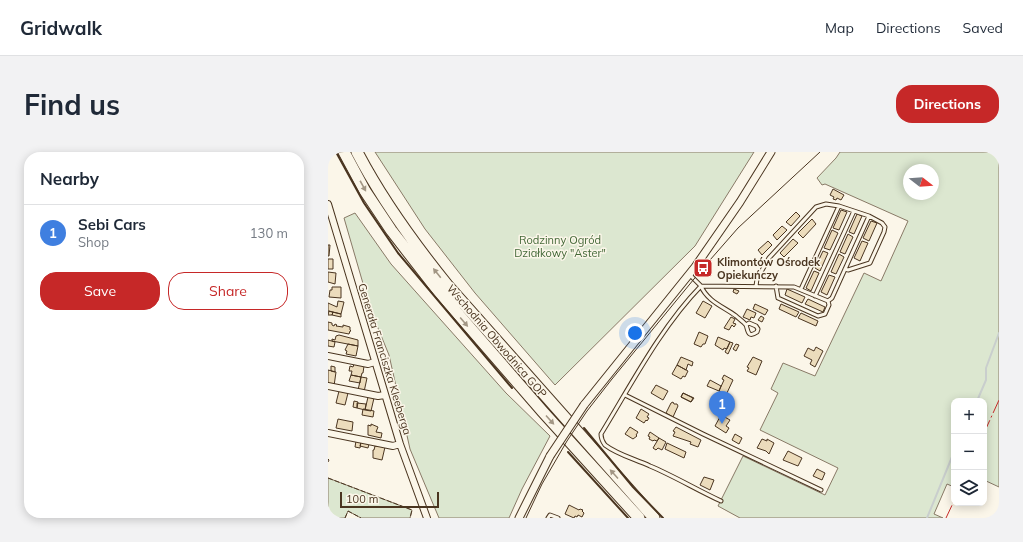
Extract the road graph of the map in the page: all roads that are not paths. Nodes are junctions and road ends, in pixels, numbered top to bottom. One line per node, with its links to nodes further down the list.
1 (344, 152): 30 (highway, Wschodnia Obwodnica GOP, one-way to 30)
2 (357, 152): 31 (highway, Wschodnia Obwodnica GOP, one-way to 2)
3 (771, 152): 9 (street)
4 (328, 204): 18 (street, Generała Franciszka Kleeberga)
5 (839, 206): 6 (lane); 11 (lane); 13 (lane)
6 (854, 211): 7 (lane); 14 (lane)
7 (869, 216): 8 (lane); 8 (lane)
8 (845, 269): 15 (lane)
9 (689, 274): 10 (lane); 27 (street, bridge)
10 (701, 286): 11 (lane); 16 (lane); 20 (lane)
11 (756, 286): 12 (lane)
12 (776, 286): 13 (lane); 15 (lane)
13 (801, 289): 14 (lane)
14 (816, 296): 15 (lane)
15 (828, 301)
16 (746, 325): 16 (lane)
17 (328, 356): 18 (street)
18 (375, 362): 21 (street, Generała Franciszka Kleeberga)
19 (328, 386): 21 (street)
20 (625, 394): 24 (lane); 25 (lane)
21 (385, 395): 23 (street, Generała Franciszka Kleeberga)
22 (328, 433): 23 (street)
23 (400, 444): 26 (street, Generała Franciszka Kleeberga)
24 (821, 490)
25 (722, 501)
26 (427, 518)
27 (519, 518)
28 (548, 518): 29 (lane)
29 (558, 518)
30 (639, 518)
31 (654, 518)

